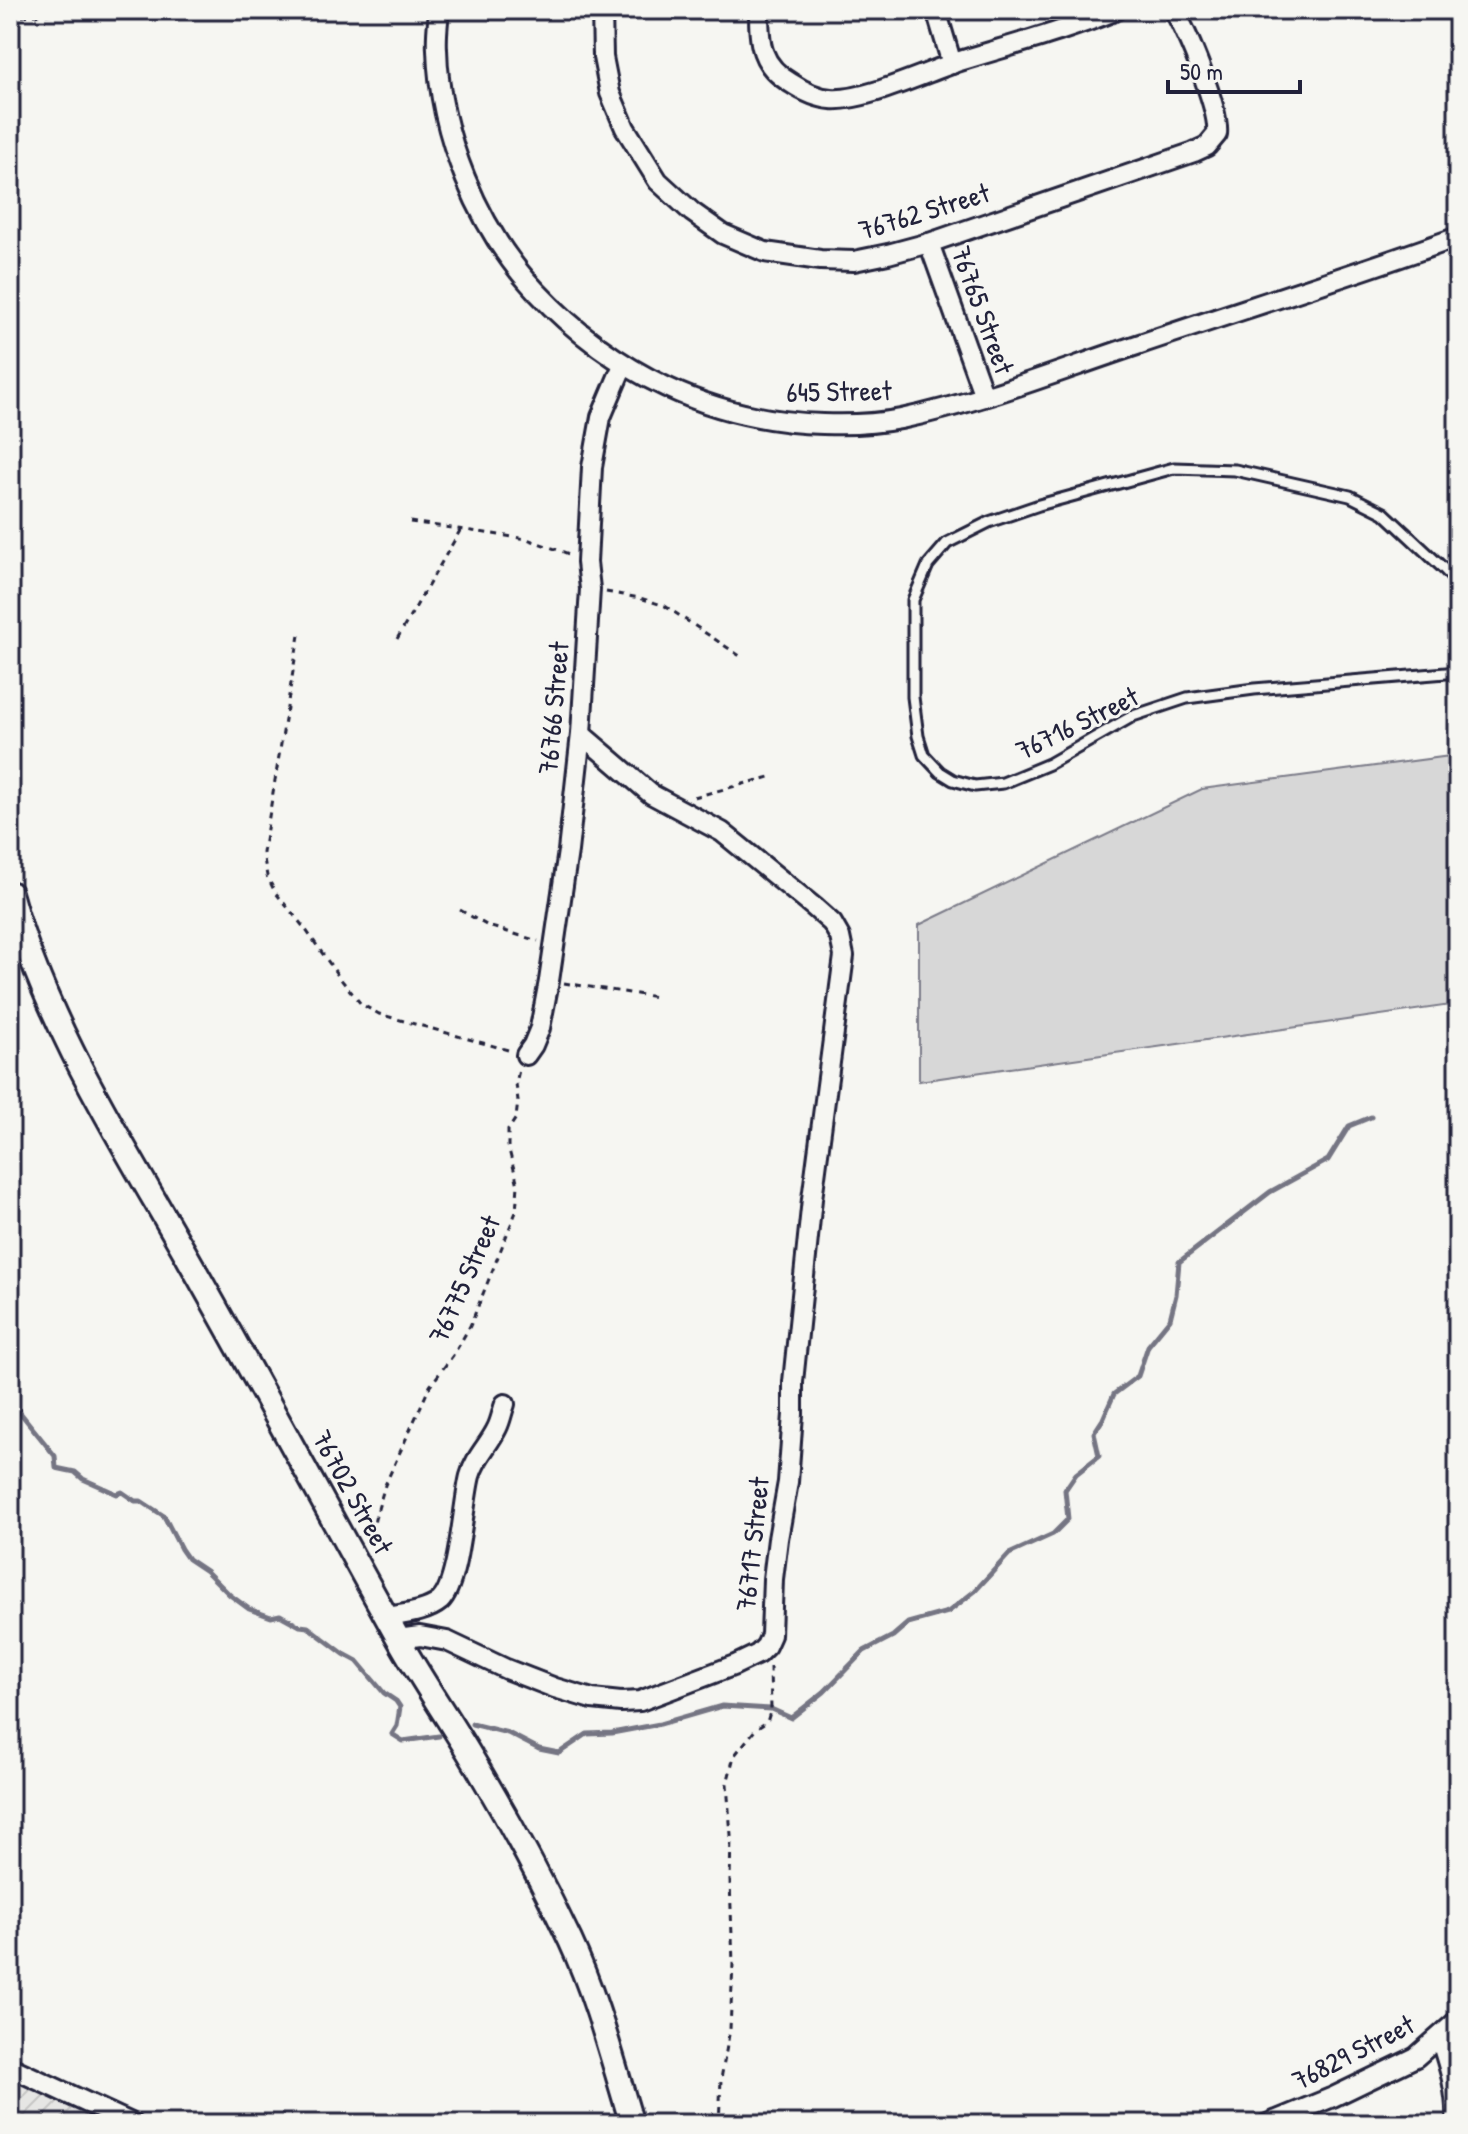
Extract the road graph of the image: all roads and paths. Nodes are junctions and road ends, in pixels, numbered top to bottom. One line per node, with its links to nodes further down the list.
1 (91, 10): 8 (path)
2 (439, 10): 12 (street, 645 Street)
3 (602, 10): 11 (street, 76762 Street)
4 (759, 10): 9 (street)
5 (936, 10): 9 (street)
6 (1117, 10): 9 (street)
7 (1174, 10): 11 (street, 76762 Street)
8 (10, 17)
9 (952, 64)
10 (1458, 237): 13 (street, 645 Street)
11 (929, 243): 13 (street, 76765 Street)
12 (623, 365): 13 (street, 645 Street); 16 (street, 76766 Street)
13 (984, 396)
14 (410, 522): 15 (path)
15 (461, 529): 16 (path); 20 (path)
16 (587, 562): 18 (street, 76766 Street)
17 (1458, 584): 22 (lane, 76716 Street)
18 (590, 589): 21 (path); 23 (street, 76766 Street)
19 (299, 635): 31 (path)
20 (397, 639)
21 (740, 656)
22 (1458, 672)
23 (581, 734): 25 (street); 28 (street, 76766 Street)
24 (770, 777): 25 (path)
25 (667, 804): 35 (street, 76717 Street)
26 (10, 893): 33 (street, 76702 Street)
27 (460, 910): 28 (path)
28 (553, 945): 29 (street, 76766 Street)
29 (549, 981): 30 (path); 31 (street, 76766 Street)
30 (656, 997)
31 (526, 1055): 33 (path, 76775 Street)
32 (505, 1404): 34 (street)
33 (368, 1581): 34 (street, 76702 Street)
34 (387, 1617): 36 (street, 76702 Street)
35 (771, 1635): 36 (street); 42 (path, 76717 Street)
36 (398, 1639): 41 (street, 76702 Street)
37 (1458, 2020): 38 (street, 76829 Street)
38 (1440, 2038): 43 (street, 76829 Street); 44 (street)
39 (11, 2066): 40 (street)
40 (133, 2124)
41 (632, 2124)
42 (719, 2124)
43 (1267, 2124)
44 (1456, 2124)

